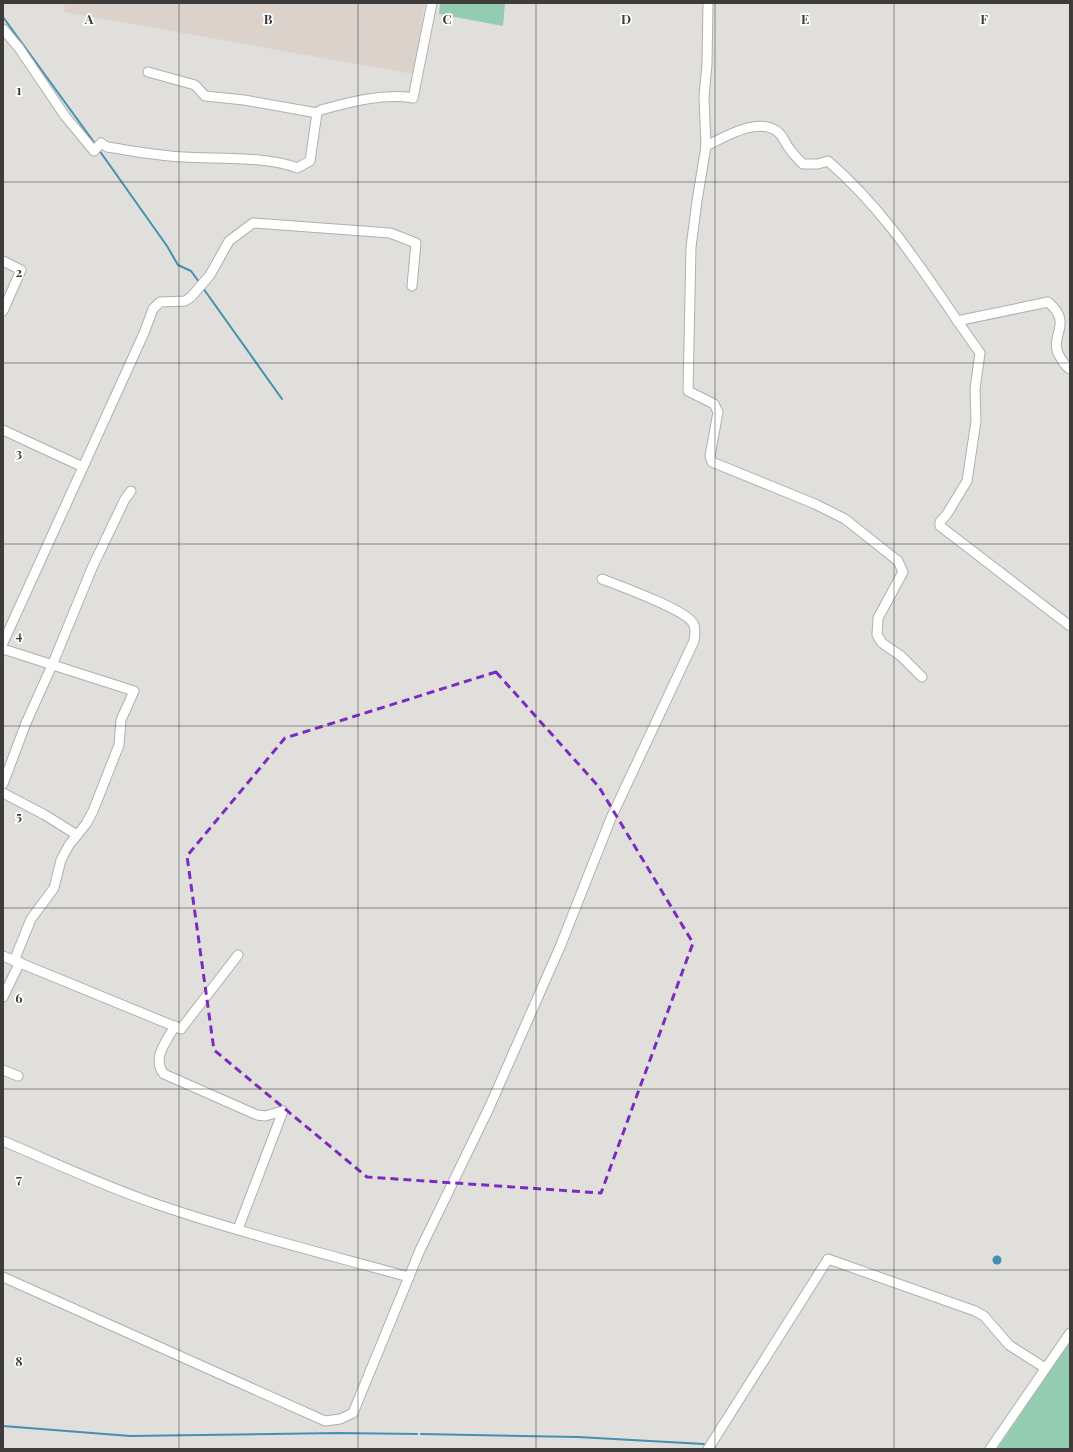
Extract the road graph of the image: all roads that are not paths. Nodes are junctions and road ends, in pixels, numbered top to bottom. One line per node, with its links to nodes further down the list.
1 (432, 3): 5 (street)
2 (708, 3): 6 (street)
3 (3, 29): 5 (street)
4 (148, 72): 5 (street)
5 (317, 113)
6 (706, 146): 10 (street); 20 (street)
7 (3, 261): 9 (street)
8 (412, 286): 13 (street)
9 (3, 311)
10 (957, 321): 11 (street); 16 (street)
11 (1070, 369)
12 (3, 430): 13 (street)
13 (82, 467): 17 (street)
14 (131, 491): 19 (street)
15 (602, 579): 34 (street)
16 (1070, 626)
17 (3, 643)
18 (3, 649): 19 (street)
19 (52, 665): 21 (street); 23 (street)
20 (922, 677)
21 (3, 784)
22 (3, 793): 23 (street)
23 (77, 836): 26 (street)
24 (238, 955): 28 (street)
25 (3, 956): 26 (street)
26 (17, 962): 27 (street); 28 (street)
27 (3, 997)
28 (175, 1026): 32 (street)
29 (3, 1070): 30 (street)
30 (18, 1076)
31 (3, 1140): 32 (street)
32 (238, 1229): 34 (street)
33 (3, 1277): 34 (street)
34 (409, 1277)
35 (1070, 1333): 36 (street)
36 (1045, 1368): 37 (street); 38 (street)
37 (708, 1449)
38 (990, 1449)

